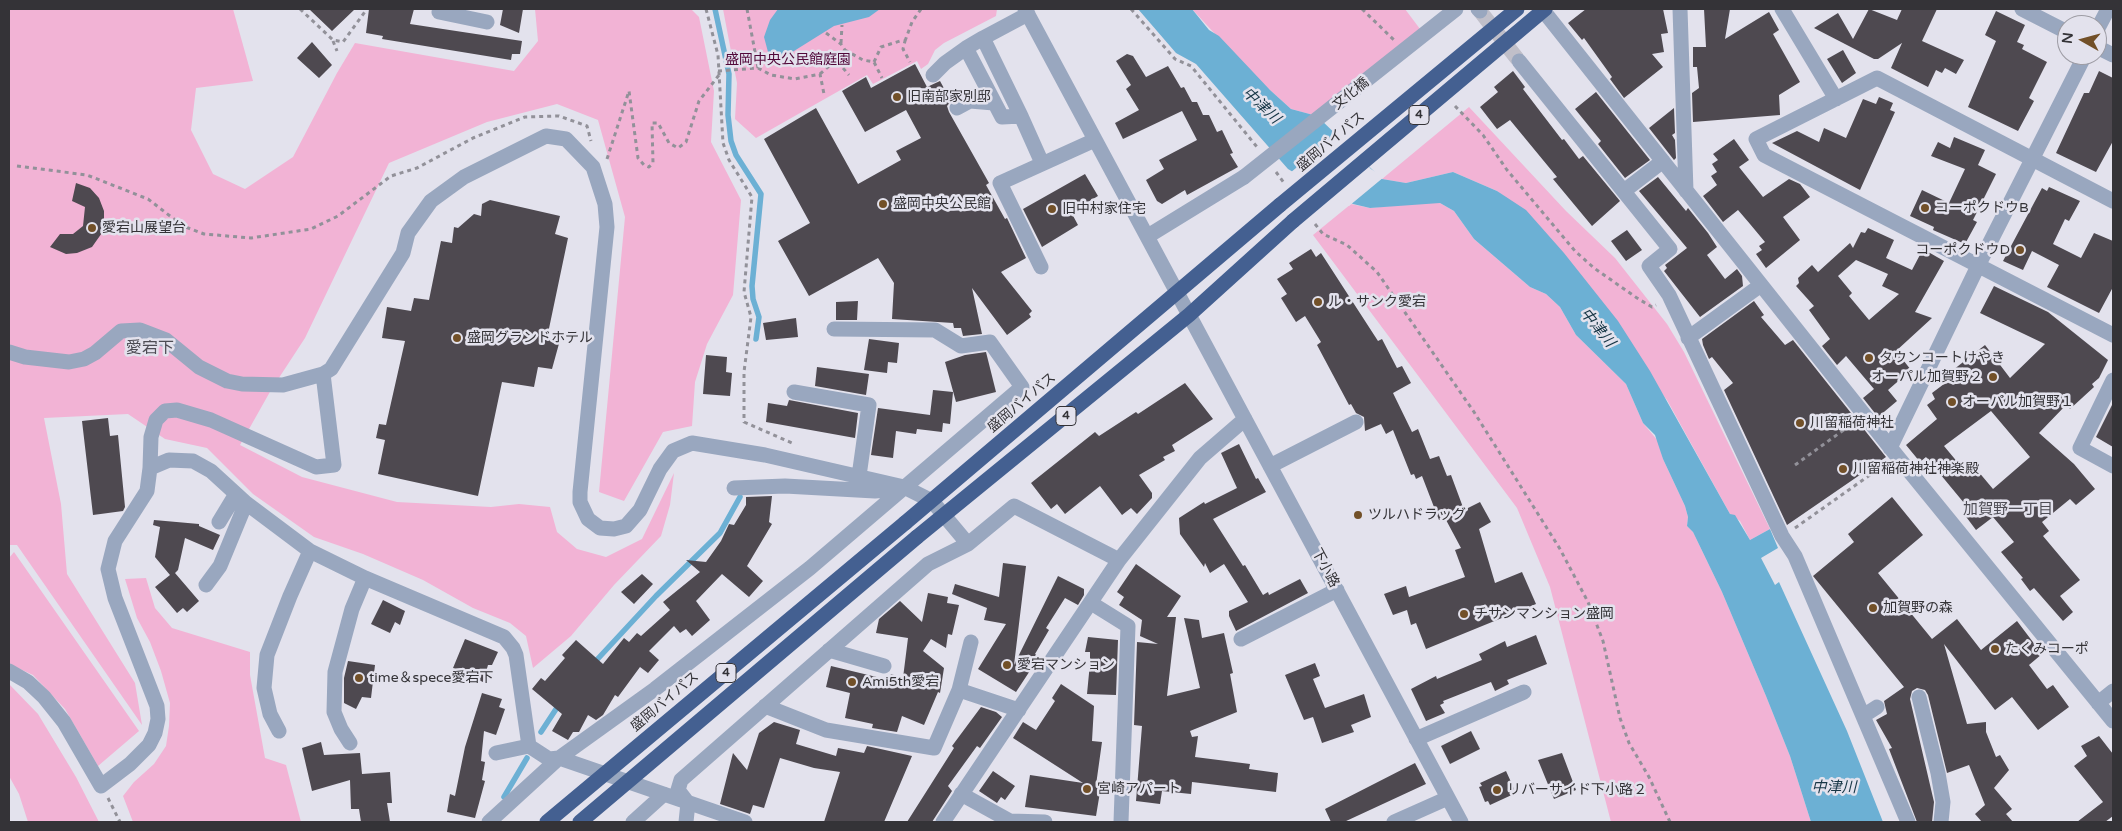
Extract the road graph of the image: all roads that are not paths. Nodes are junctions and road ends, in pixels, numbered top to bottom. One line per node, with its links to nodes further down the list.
1 (440, 9): 9 (street)
2 (1456, 9): 27 (street, 文化橋, bridge)
3 (1517, 9): 31 (highway, 盛岡バイパス / 4, bridge)
4 (1544, 9): 22 (street); 32 (highway, 4, bridge)
5 (1680, 9): 25 (street)
6 (1782, 9): 16 (street)
7 (2022, 9): 10 (street)
8 (1026, 11): 11 (street); 20 (street, 下小路)
9 (487, 22)
10 (2057, 27)
11 (983, 38): 12 (street); 19 (street)
12 (966, 48): 15 (street); 17 (street)
13 (1519, 61): 24 (street)
14 (2080, 65): 21 (street)
15 (933, 75)
16 (1836, 99): 21 (street); 29 (street)
17 (994, 103): 18 (street); 19 (street)
18 (957, 108)
19 (1021, 116): 23 (street)
20 (1095, 140): 23 (street); 27 (street, 下小路)
21 (2033, 159): 26 (street); 29 (street)
22 (1663, 161): 24 (street); 25 (street)
23 (1042, 163): 28 (street)
24 (1624, 191): 35 (street)
25 (1686, 191): 30 (street)
26 (2113, 201)
27 (1148, 236): 31 (street, 下小路)
28 (1041, 266)
29 (1978, 266): 34 (street); 42 (street)
30 (1761, 285): 35 (street); 42 (street)
31 (1177, 294): 32 (street, 下小路); 50 (highway, 盛岡バイパス / 4)
32 (1189, 315): 40 (street, 下小路); 51 (highway, 4)
33 (834, 329): 48 (street)
34 (2113, 335)
35 (1688, 338): 73 (street)
36 (9, 352): 37 (street)
37 (323, 374): 45 (street); 46 (street)
38 (2113, 380): 44 (street)
39 (794, 392): 46 (street)
40 (1245, 419): 43 (street, 下小路); 55 (street)
41 (1356, 422): 43 (street)
42 (1893, 452): 69 (street)
43 (1270, 466): 58 (street, 下小路)
44 (2113, 466)
45 (150, 468): 49 (street); 64 (street)
46 (859, 476): 48 (street)
47 (734, 488): 48 (street)
48 (904, 488): 50 (street); 80 (street)
49 (241, 499): 52 (street); 54 (street); 57 (street)
50 (932, 501): 51 (street); 87 (highway, 盛岡バイパス / 4, bridge)
51 (944, 516): 53 (street); 88 (highway, 4, bridge)
52 (219, 522)
53 (968, 544): 55 (street); 62 (street)
54 (310, 551): 56 (street); 75 (street)
55 (1119, 560): 59 (street)
56 (365, 578): 77 (street); 78 (street)
57 (206, 585)
58 (1337, 590): 60 (street); 76 (street, 下小路)
59 (1092, 603): 72 (street); 94 (street)
60 (1241, 639)
61 (971, 642): 65 (street)
62 (830, 650): 63 (street); 70 (street)
63 (884, 666)
64 (9, 671)
65 (959, 690): 70 (street); 72 (street)
66 (2113, 691): 69 (street)
67 (1524, 692): 76 (street)
68 (1919, 697): 98 (street)
69 (2098, 703): 74 (street)
70 (765, 706): 84 (street)
71 (1877, 707): 73 (street)
72 (1019, 710): 82 (street)
73 (1863, 716): 97 (street)
74 (2113, 721)
75 (279, 731)
76 (1416, 739): 83 (street, 下小路)
77 (350, 742)
78 (529, 746): 79 (street); 80 (street)
79 (496, 752)
80 (559, 758): 81 (street); 86 (street)
81 (664, 794): 84 (street); 89 (street)
82 (961, 794): 85 (street); 92 (street)
83 (1448, 798): 95 (street); 96 (street, 下小路)
84 (688, 802): 90 (street); 91 (street)
85 (1010, 821): 93 (street)
86 (489, 822)
87 (547, 822)
88 (580, 822)
89 (632, 822)
90 (686, 822)
91 (744, 822)
92 (943, 822)
93 (1045, 822)
94 (1120, 822)
95 (1394, 822)
96 (1461, 822)
97 (1908, 822)
98 (1941, 822)

